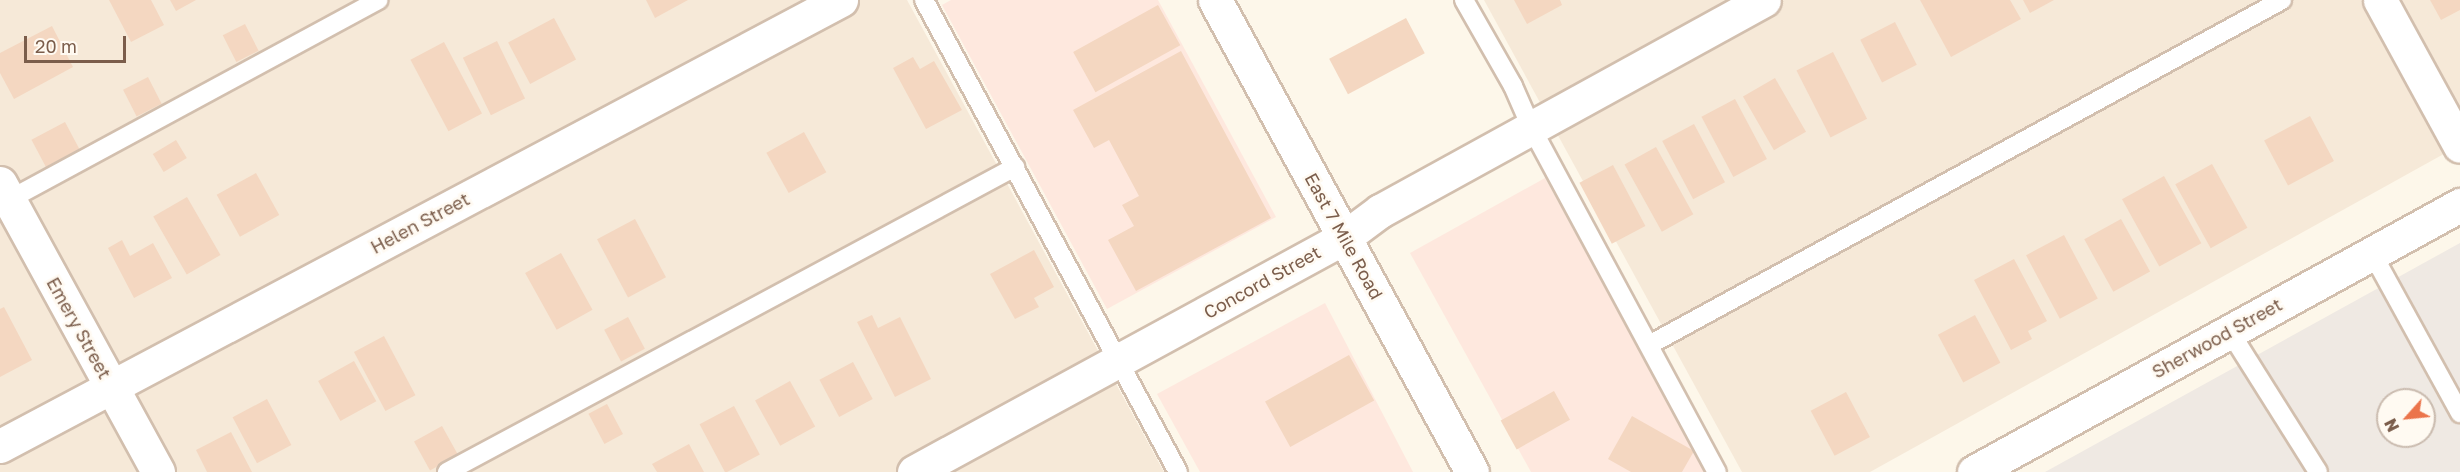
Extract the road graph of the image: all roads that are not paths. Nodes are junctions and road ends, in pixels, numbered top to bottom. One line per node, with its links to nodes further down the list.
1 (379, 0): 12 (lane)
2 (841, 0): 19 (street, Helen Street)
3 (924, 0): 11 (lane)
4 (1215, 0): 14 (street, East 7 Mile Road)
5 (1464, 0): 9 (lane)
6 (1764, 0): 9 (street, Concord Street)
7 (2282, 0): 17 (lane)
8 (2380, 0): 10 (street)
9 (1531, 127): 14 (street, Concord Street); 17 (lane)
10 (2460, 146)
11 (1015, 167): 18 (lane); 23 (lane)
12 (3, 196): 19 (street, Emery Street)
13 (2460, 205): 15 (street, Sherwood Street)
14 (1345, 237): 18 (street, Concord Street); 26 (street, East 7 Mile Road)
15 (2372, 253): 16 (street, Sherwood Street); 20 (lane)
16 (2230, 332): 28 (street, Sherwood Street); 29 (lane)
17 (1649, 345): 27 (lane)
18 (1120, 360): 24 (street, Concord Street); 25 (lane)
19 (111, 387): 21 (street, Helen Street); 22 (street, Emery Street)
20 (2460, 413)
21 (0, 446)
22 (158, 472)
23 (447, 472)
24 (914, 472)
25 (1178, 472)
26 (1472, 472)
27 (1717, 472)
28 (1974, 472)
29 (2318, 472)

